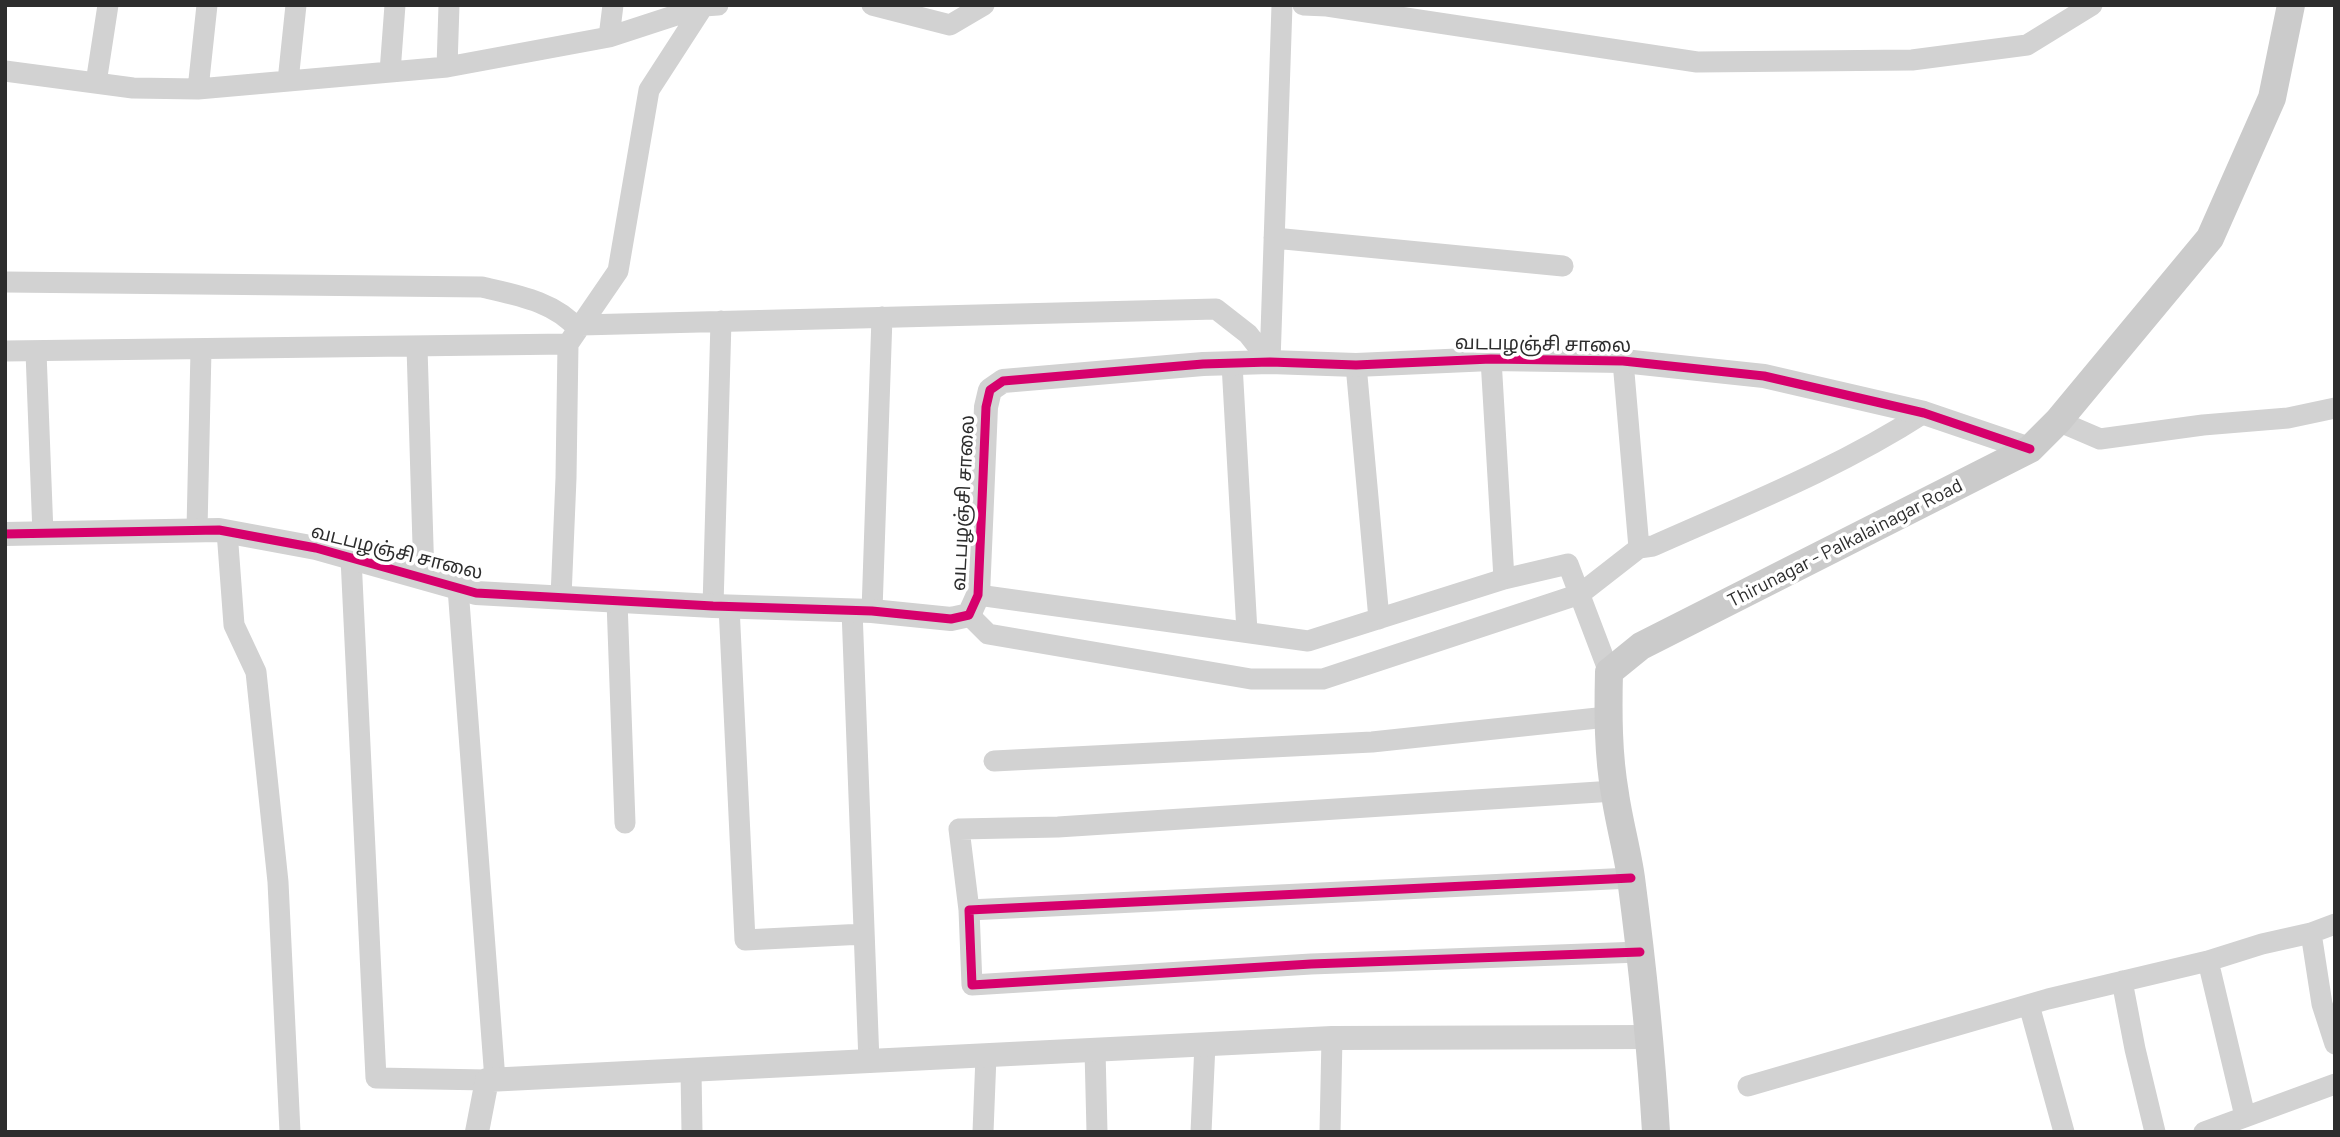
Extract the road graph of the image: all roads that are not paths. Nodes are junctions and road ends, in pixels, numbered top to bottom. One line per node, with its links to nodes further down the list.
1 (108, 5): 20 (street)
2 (207, 5): 21 (street)
3 (296, 5): 19 (street)
4 (395, 5): 18 (street)
5 (449, 5): 16 (street)
6 (613, 5): 15 (street)
7 (718, 5): 14 (street)
8 (872, 5): 9 (street)
9 (984, 5)
10 (1282, 5): 22 (street)
11 (1303, 5): 12 (street)
12 (2091, 5)
13 (2291, 5): 39 (main road, Thirunagar - Palkalainagar Road)
14 (704, 6): 15 (street); 27 (street)
15 (609, 37): 16 (street)
16 (447, 67): 18 (street)
17 (5, 71): 20 (street)
18 (390, 72): 19 (street)
19 (288, 81): 21 (street)
20 (96, 83): 21 (street)
21 (198, 89)
22 (1274, 237): 23 (street); 34 (street)
23 (1563, 266)
24 (5, 282): 27 (street)
25 (882, 317): 26 (street); 34 (street); 55 (street)
26 (721, 321): 27 (street); 54 (street)
27 (576, 333): 28 (street); 51 (street)
28 (417, 347): 29 (street); 47 (street)
29 (201, 350): 31 (street); 41 (street)
30 (5, 351): 31 (street)
31 (36, 352): 44 (street)
32 (1491, 359): 33 (street, வடபழஞ்சி சாலை); 36 (street, வடபழஞ்சி சாலை); 48 (street)
33 (1623, 361): 38 (street, வடபழஞ்சி சாலை); 45 (street)
34 (1270, 362): 35 (street, வடபழஞ்சி சாலை); 36 (street, வடபழஞ்சி சாலை)
35 (1232, 364): 53 (street, வடபழஞ்சி சாலை); 57 (street)
36 (1356, 365): 56 (street)
37 (2335, 408): 39 (street)
38 (1924, 413): 40 (street, வடபழஞ்சி சாலை); 45 (street)
39 (2058, 421): 40 (main road, Thirunagar - Palkalainagar Road)
40 (2030, 449): 58 (main road, Thirunagar - Palkalainagar Road)
41 (197, 529): 42 (street, வடபழஞ்சி சாலை); 44 (street, வடபழஞ்சி சாலை)
42 (227, 531): 46 (street, வடபழஞ்சி சாலை); 84 (street)
43 (5, 534): 44 (street, வடபழஞ்சி சாலை)
44 (43, 534)
45 (1639, 548): 50 (street)
46 (351, 558): 47 (street, வடபழஞ்சி சாலை); 80 (street)
47 (424, 578): 49 (street, வடபழஞ்சி சாலை)
48 (1504, 579): 50 (street); 56 (street)
49 (458, 588): 51 (street, வடபழஞ்சி சாலை); 80 (street)
50 (1580, 594): 53 (street); 58 (street)
51 (561, 597): 52 (street, வடபழஞ்சி சாலை)
52 (617, 601): 54 (street, வடபழஞ்சி சாலை); 62 (street)
53 (973, 605): 55 (street, வடபழஞ்சி சாலை); 57 (street)
54 (721, 606): 55 (street, வடபழஞ்சி சாலை); 67 (street)
55 (862, 611): 67 (street)
56 (1380, 619): 57 (street)
57 (1247, 632)
58 (1609, 672): 59 (main road)
59 (1607, 717): 60 (street); 61 (main road)
60 (994, 761)
61 (1614, 791): 63 (main road); 64 (street)
62 (625, 823)
63 (1631, 878): 64 (street); 68 (main road)
64 (969, 910): 68 (street)
65 (2335, 924): 66 (street)
66 (2311, 933): 69 (street); 75 (street)
67 (864, 934): 78 (street)
68 (1640, 952): 72 (main road)
69 (2208, 961): 70 (street); 83 (street)
70 (2122, 981): 71 (street); 93 (street)
71 (2029, 1005): 82 (street); 92 (street)
72 (1650, 1037): 73 (street); 91 (main road)
73 (1332, 1038): 74 (street); 90 (street)
74 (1205, 1044): 76 (street); 89 (street)
75 (2335, 1044)
76 (1095, 1050): 77 (street); 88 (street)
77 (986, 1056): 78 (street); 87 (street)
78 (869, 1062): 79 (street)
79 (691, 1071): 80 (street); 86 (street)
80 (491, 1080): 85 (street)
81 (2335, 1084): 83 (street)
82 (1748, 1086)
83 (2245, 1116): 94 (street)
84 (290, 1132)
85 (477, 1132)
86 (692, 1132)
87 (983, 1132)
88 (1097, 1132)
89 (1201, 1132)
90 (1330, 1132)
91 (1656, 1132)
92 (2064, 1132)
93 (2155, 1132)
94 (2204, 1132)

